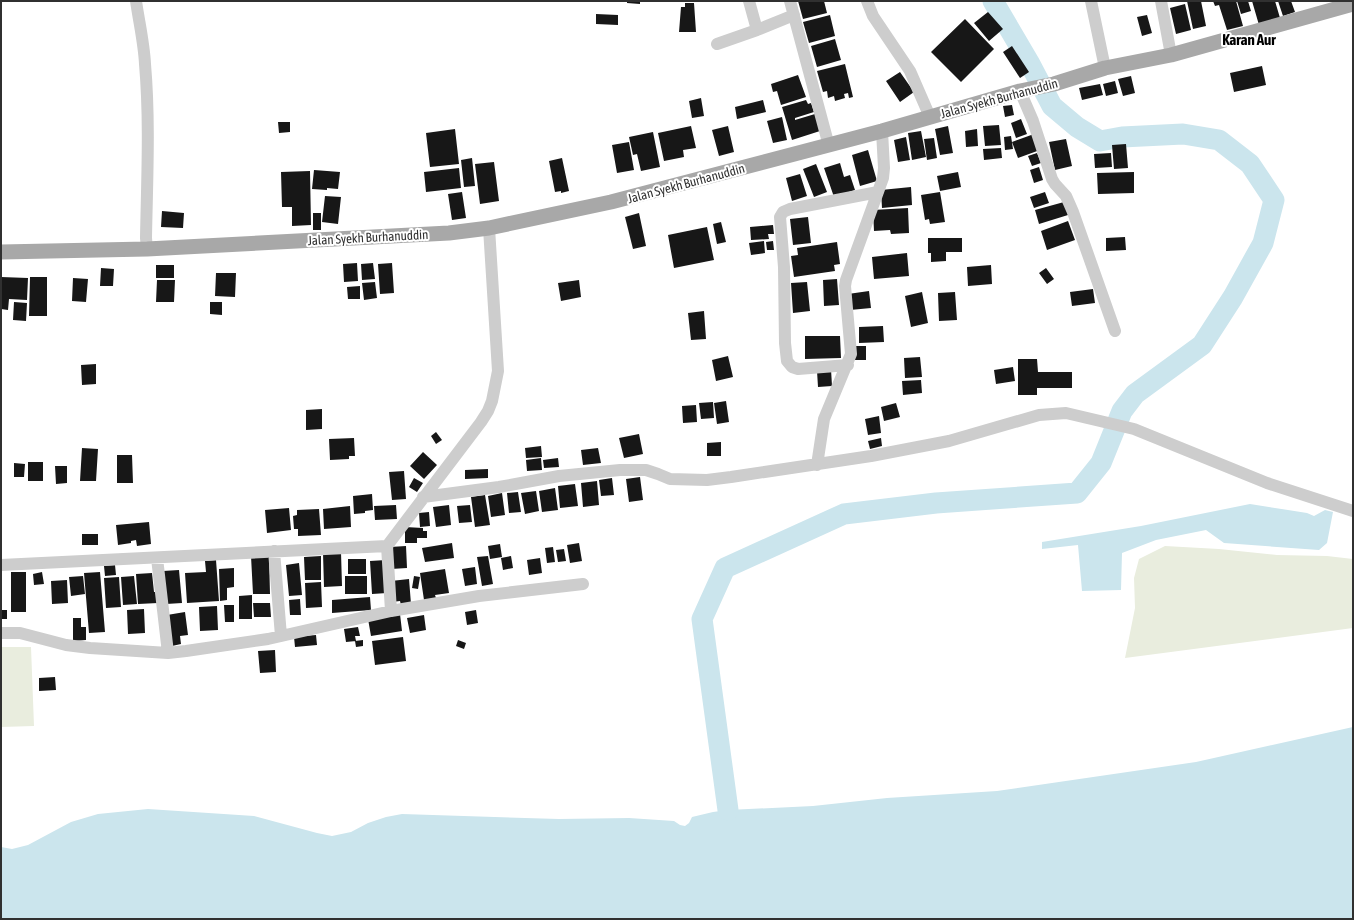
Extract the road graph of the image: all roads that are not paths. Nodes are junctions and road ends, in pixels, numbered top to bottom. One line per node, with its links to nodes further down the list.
1 (136, 1): 19 (street)
2 (749, 1): 9 (street)
3 (790, 1): 8 (street)
4 (867, 1): 14 (street)
5 (1091, 1): 12 (street)
6 (1161, 1): 11 (street)
7 (1353, 4): 11 (main road, Jalan Syekh Burhanuddin)
8 (794, 15): 9 (street); 16 (street)
9 (757, 30): 10 (street)
10 (717, 44)
11 (1171, 55): 12 (main road, Jalan Syekh Burhanuddin)
12 (1105, 68): 13 (main road, Jalan Syekh Burhanuddin)
13 (1027, 90): 14 (main road, Jalan Syekh Burhanuddin); 21 (street)
14 (930, 117): 15 (main road, Jalan Syekh Burhanuddin)
15 (882, 131): 16 (main road, Jalan Syekh Burhanuddin); 17 (street)
16 (829, 146): 18 (main road, Jalan Syekh Burhanuddin)
17 (878, 192): 22 (street); 22 (street)
18 (489, 228): 19 (main road, Jalan Syekh Burhanuddin); 24 (street)
19 (148, 249): 20 (main road, Jalan Syekh Burhanuddin)
20 (1, 252)
21 (1115, 331)
22 (848, 364): 23 (street)
23 (817, 465): 24 (street); 25 (street)
24 (423, 497): 26 (street)
25 (1353, 511)
26 (387, 546): 27 (street); 31 (street)
27 (274, 551): 28 (street); 33 (street)
28 (157, 558): 29 (street); 34 (street)
29 (1, 565)
30 (583, 584): 31 (street)
31 (391, 611): 33 (street)
32 (1, 633): 34 (street)
33 (281, 636): 34 (street)
34 (168, 653)

